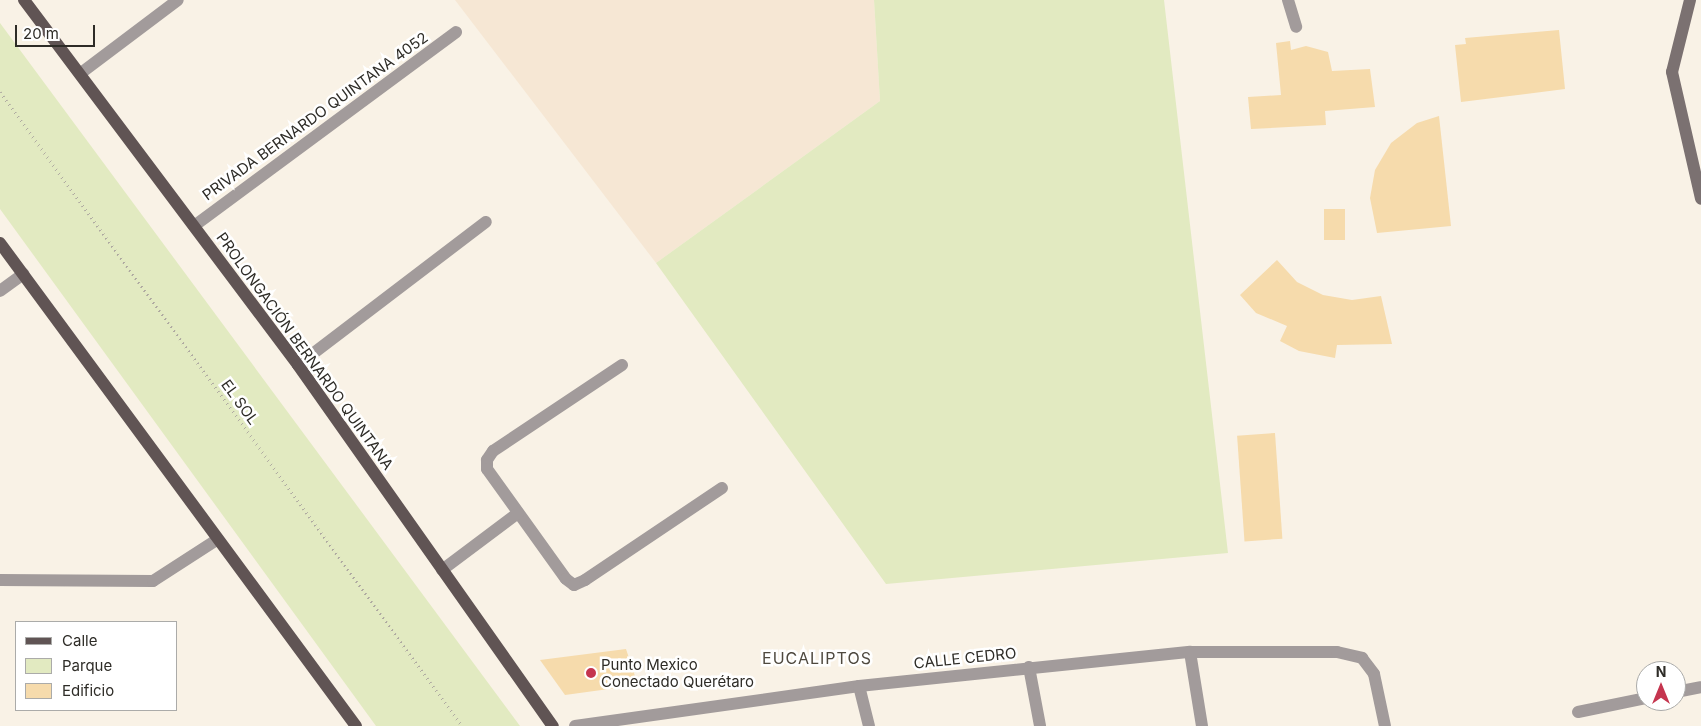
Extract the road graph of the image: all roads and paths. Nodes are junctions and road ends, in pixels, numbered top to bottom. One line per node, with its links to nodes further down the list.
1 (24, 0): 7 (main road, PROLONGACIÓN BERNARDO QUINTANA)
2 (178, 0): 7 (street)
3 (1288, 0): 5 (street)
4 (1690, 0): 9 (street)
5 (1296, 27)
6 (456, 32): 11 (street, PRIVADA BERNARDO QUINTANA 4052)
7 (81, 73): 11 (main road, PROLONGACIÓN BERNARDO QUINTANA)
8 (0, 92): 30 (path, EL SOL)
9 (1701, 199)
10 (486, 222): 16 (street)
11 (194, 226): 16 (main road, PROLONGACIÓN BERNARDO QUINTANA)
12 (0, 243): 13 (main road)
13 (23, 274): 14 (street); 19 (main road)
14 (0, 291)
15 (622, 364): 18 (street)
16 (298, 365): 20 (main road, PROLONGACIÓN BERNARDO QUINTANA)
17 (722, 488): 18 (street)
18 (518, 513): 20 (street)
19 (218, 538): 21 (street); 29 (main road)
20 (442, 570): 31 (main road, PROLONGACIÓN BERNARDO QUINTANA)
21 (0, 580)
22 (1190, 652): 23 (street, CALLE CEDRO); 35 (street); 36 (street, CALLE CEDRO)
23 (1029, 668): 24 (street, CALLE CEDRO); 34 (street)
24 (859, 686): 32 (street, CALLE CEDRO); 33 (street)
25 (1701, 687): 26 (street)
26 (1686, 690)
27 (1636, 700): 28 (street)
28 (1578, 712)
29 (356, 726)
30 (462, 726)
31 (552, 726)
32 (575, 726)
33 (869, 726)
34 (1040, 726)
35 (1202, 726)
36 (1385, 726)

